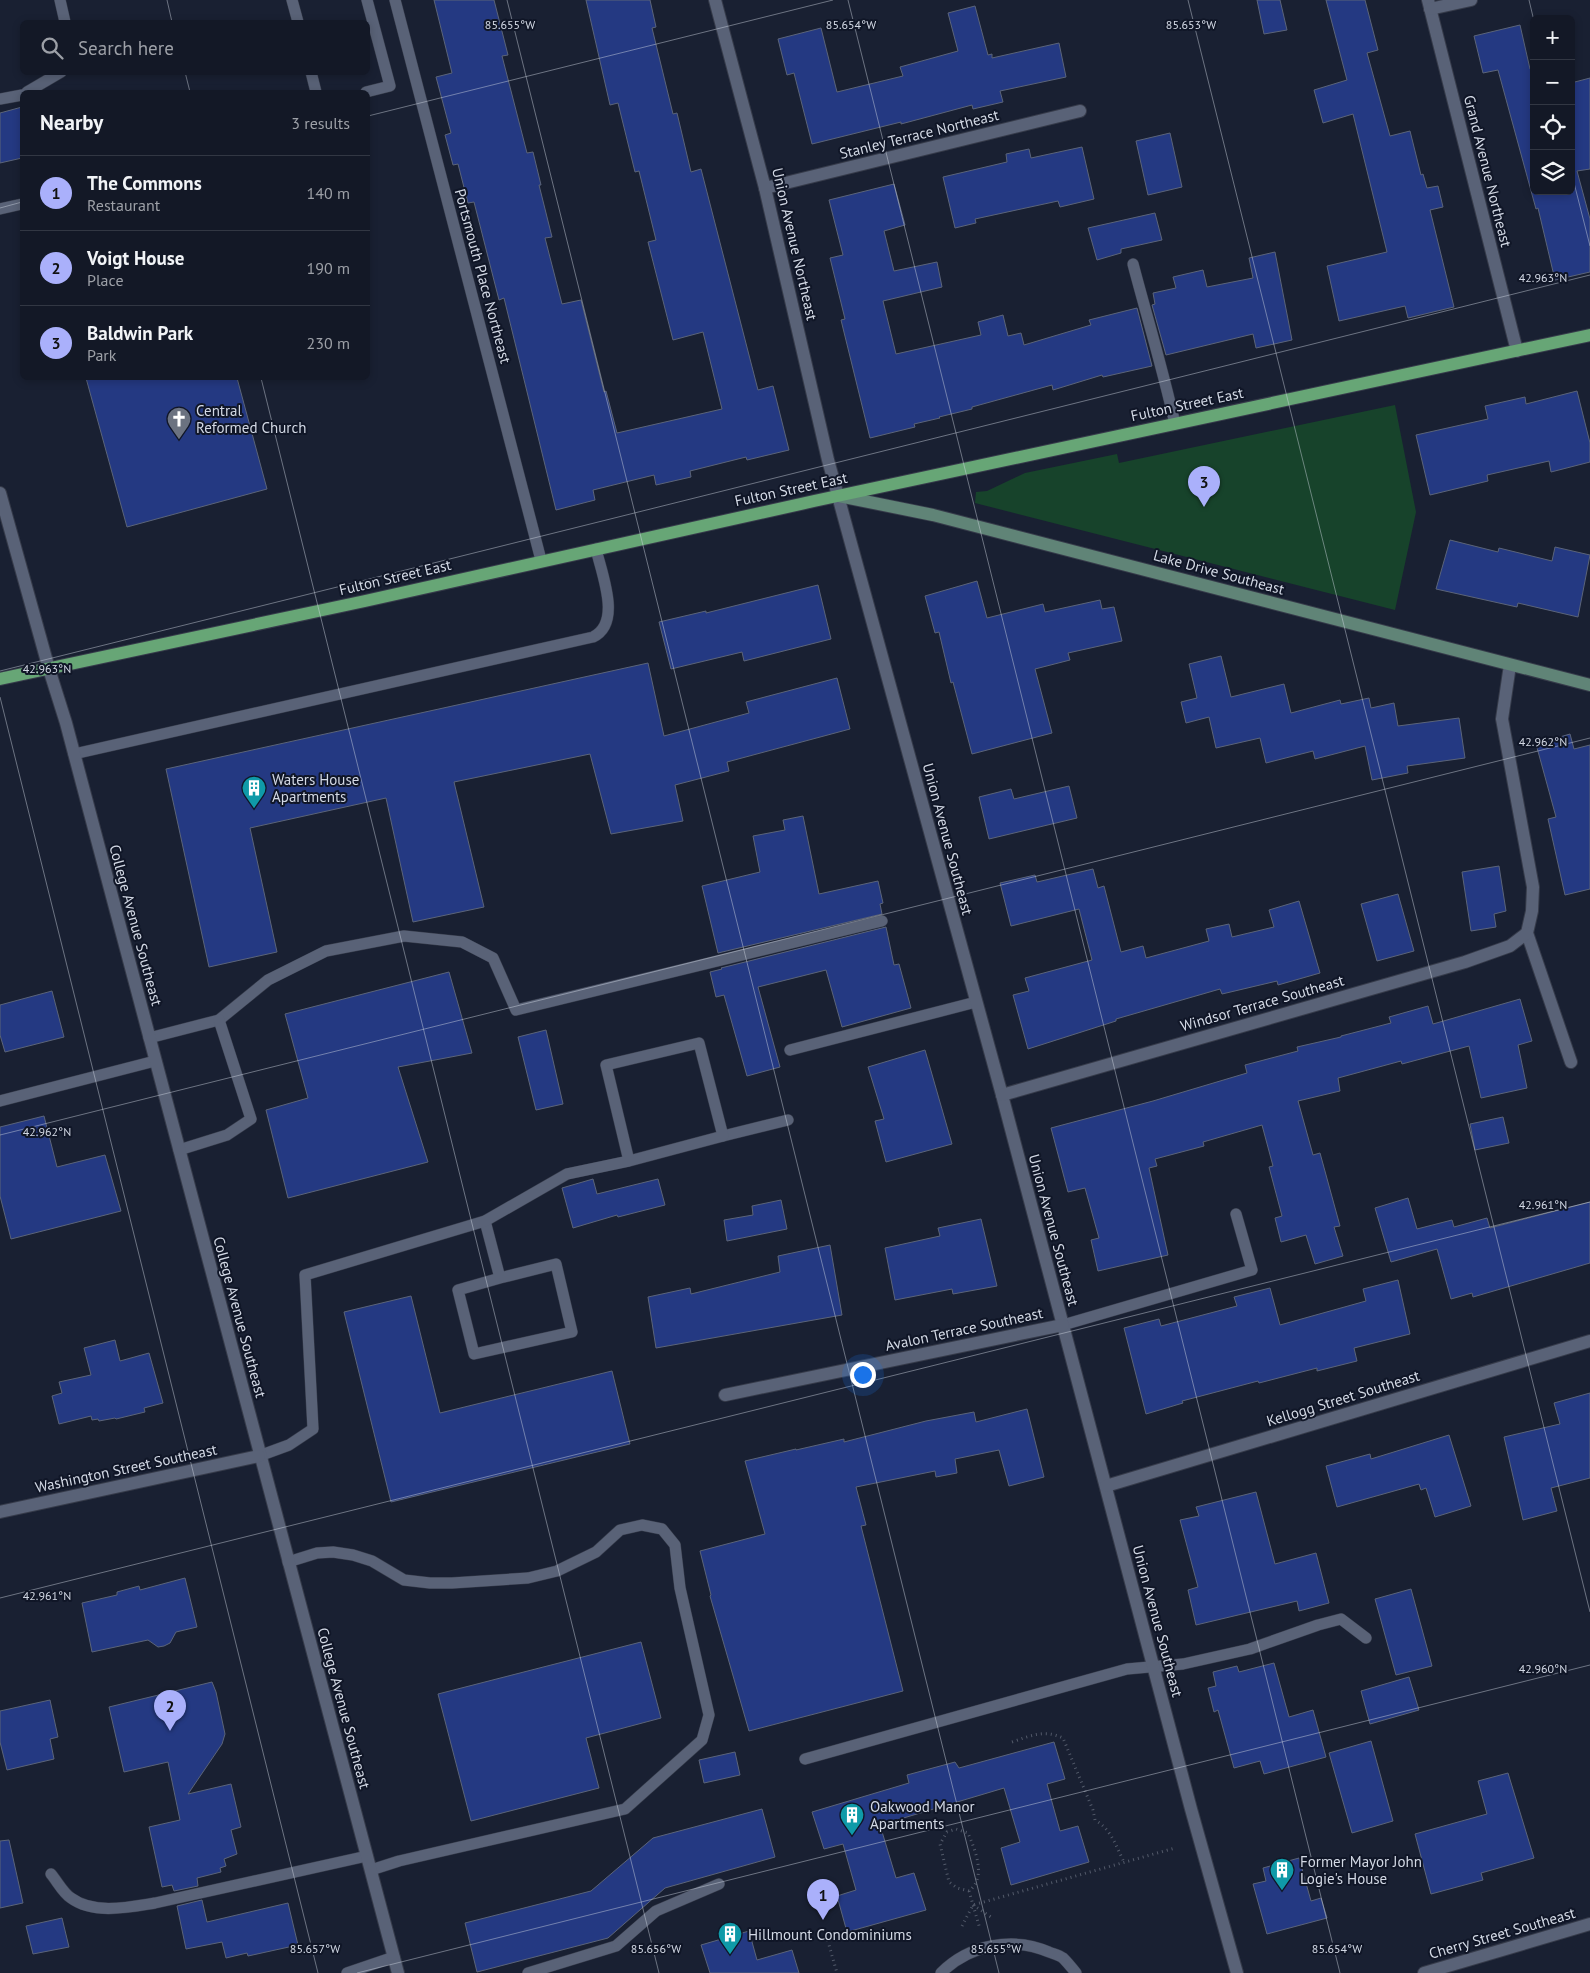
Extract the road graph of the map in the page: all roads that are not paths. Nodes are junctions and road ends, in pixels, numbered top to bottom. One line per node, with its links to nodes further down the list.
1 (60, 0): 8 (lane)
2 (292, 0): 9 (lane)
3 (367, 0): 14 (lane)
4 (395, 0): 28 (lane, Portsmouth Place Northeast)
5 (715, 0): 18 (street, Union Avenue Northeast)
6 (1471, 0): 7 (street)
7 (1429, 4): 23 (street, Grand Avenue Northeast)
8 (65, 20)
9 (297, 20)
10 (55, 75): 12 (lane)
11 (312, 75): 13 (lane)
12 (30, 90)
13 (316, 90)
14 (370, 91)
15 (20, 95): 16 (lane)
16 (0, 99)
17 (1080, 111): 18 (street, Stanley Terrace Northeast)
18 (766, 188): 26 (street, Union Avenue Northeast)
19 (20, 204): 20 (lane)
20 (0, 209)
21 (1133, 264): 24 (lane)
22 (1590, 335): 23 (main road, Fulton Street East)
23 (1517, 351): 24 (main road, Fulton Street East)
24 (1175, 424): 26 (main road, Fulton Street East)
25 (0, 493): 30 (street, College Avenue Southeast)
26 (838, 496): 27 (main road, Fulton Street East); 29 (main road, Lake Drive Southeast); 36 (street, Union Avenue Southeast)
27 (596, 549): 28 (main road, Fulton Street East); 33 (lane)
28 (541, 560): 30 (main road, Fulton Street East)
29 (1510, 665): 32 (main road, Lake Drive Southeast); 35 (street)
30 (49, 669): 31 (main road, Fulton Street East); 33 (street, College Avenue Southeast)
31 (0, 679)
32 (1590, 685)
33 (74, 754): 38 (street, College Avenue Southeast)
34 (882, 921): 37 (lane)
35 (1527, 933): 41 (street); 42 (street, Windsor Terrace Southeast)
36 (976, 1002): 39 (lane); 42 (street, Union Avenue Southeast)
37 (219, 1020): 38 (lane); 46 (lane)
38 (149, 1038): 40 (street, College Avenue Southeast)
39 (790, 1050)
40 (155, 1061): 43 (lane); 46 (street, College Avenue Southeast)
41 (1571, 1062)
42 (1002, 1096): 51 (street, Union Avenue Southeast)
43 (0, 1101)
44 (788, 1120): 45 (lane)
45 (723, 1136): 47 (lane); 47 (lane)
46 (179, 1150): 54 (street, College Avenue Southeast)
47 (629, 1161): 49 (lane)
48 (1236, 1214): 51 (lane)
49 (485, 1221): 50 (lane); 54 (lane)
50 (500, 1278): 50 (lane)
51 (1063, 1325): 53 (street, Avalon Terrace Southeast); 55 (street, Union Avenue Southeast)
52 (1590, 1341): 55 (street, Kellogg Street Southeast)
53 (725, 1395)
54 (259, 1456): 56 (street, Washington Street Southeast); 57 (street, College Avenue Southeast)
55 (1106, 1486): 59 (street, Union Avenue Southeast)
56 (0, 1512)
57 (288, 1562): 61 (street, College Avenue Southeast); 62 (lane)
58 (1366, 1638): 59 (lane)
59 (1153, 1666): 60 (lane); 72 (street, Union Avenue Southeast)
60 (805, 1759)
61 (367, 1856): 62 (street, College Avenue Southeast); 63 (lane)
62 (371, 1870): 66 (street, College Avenue Southeast)
63 (51, 1874)
64 (719, 1884): 69 (lane)
65 (1590, 1924): 73 (street, Cherry Street Southeast)
66 (394, 1957): 67 (lane); 68 (street, College Avenue Southeast)
67 (348, 1973)
68 (398, 1973)
69 (528, 1973)
70 (941, 1973): 71 (lane)
71 (1076, 1973)
72 (1237, 1973)
73 (1424, 1973)

